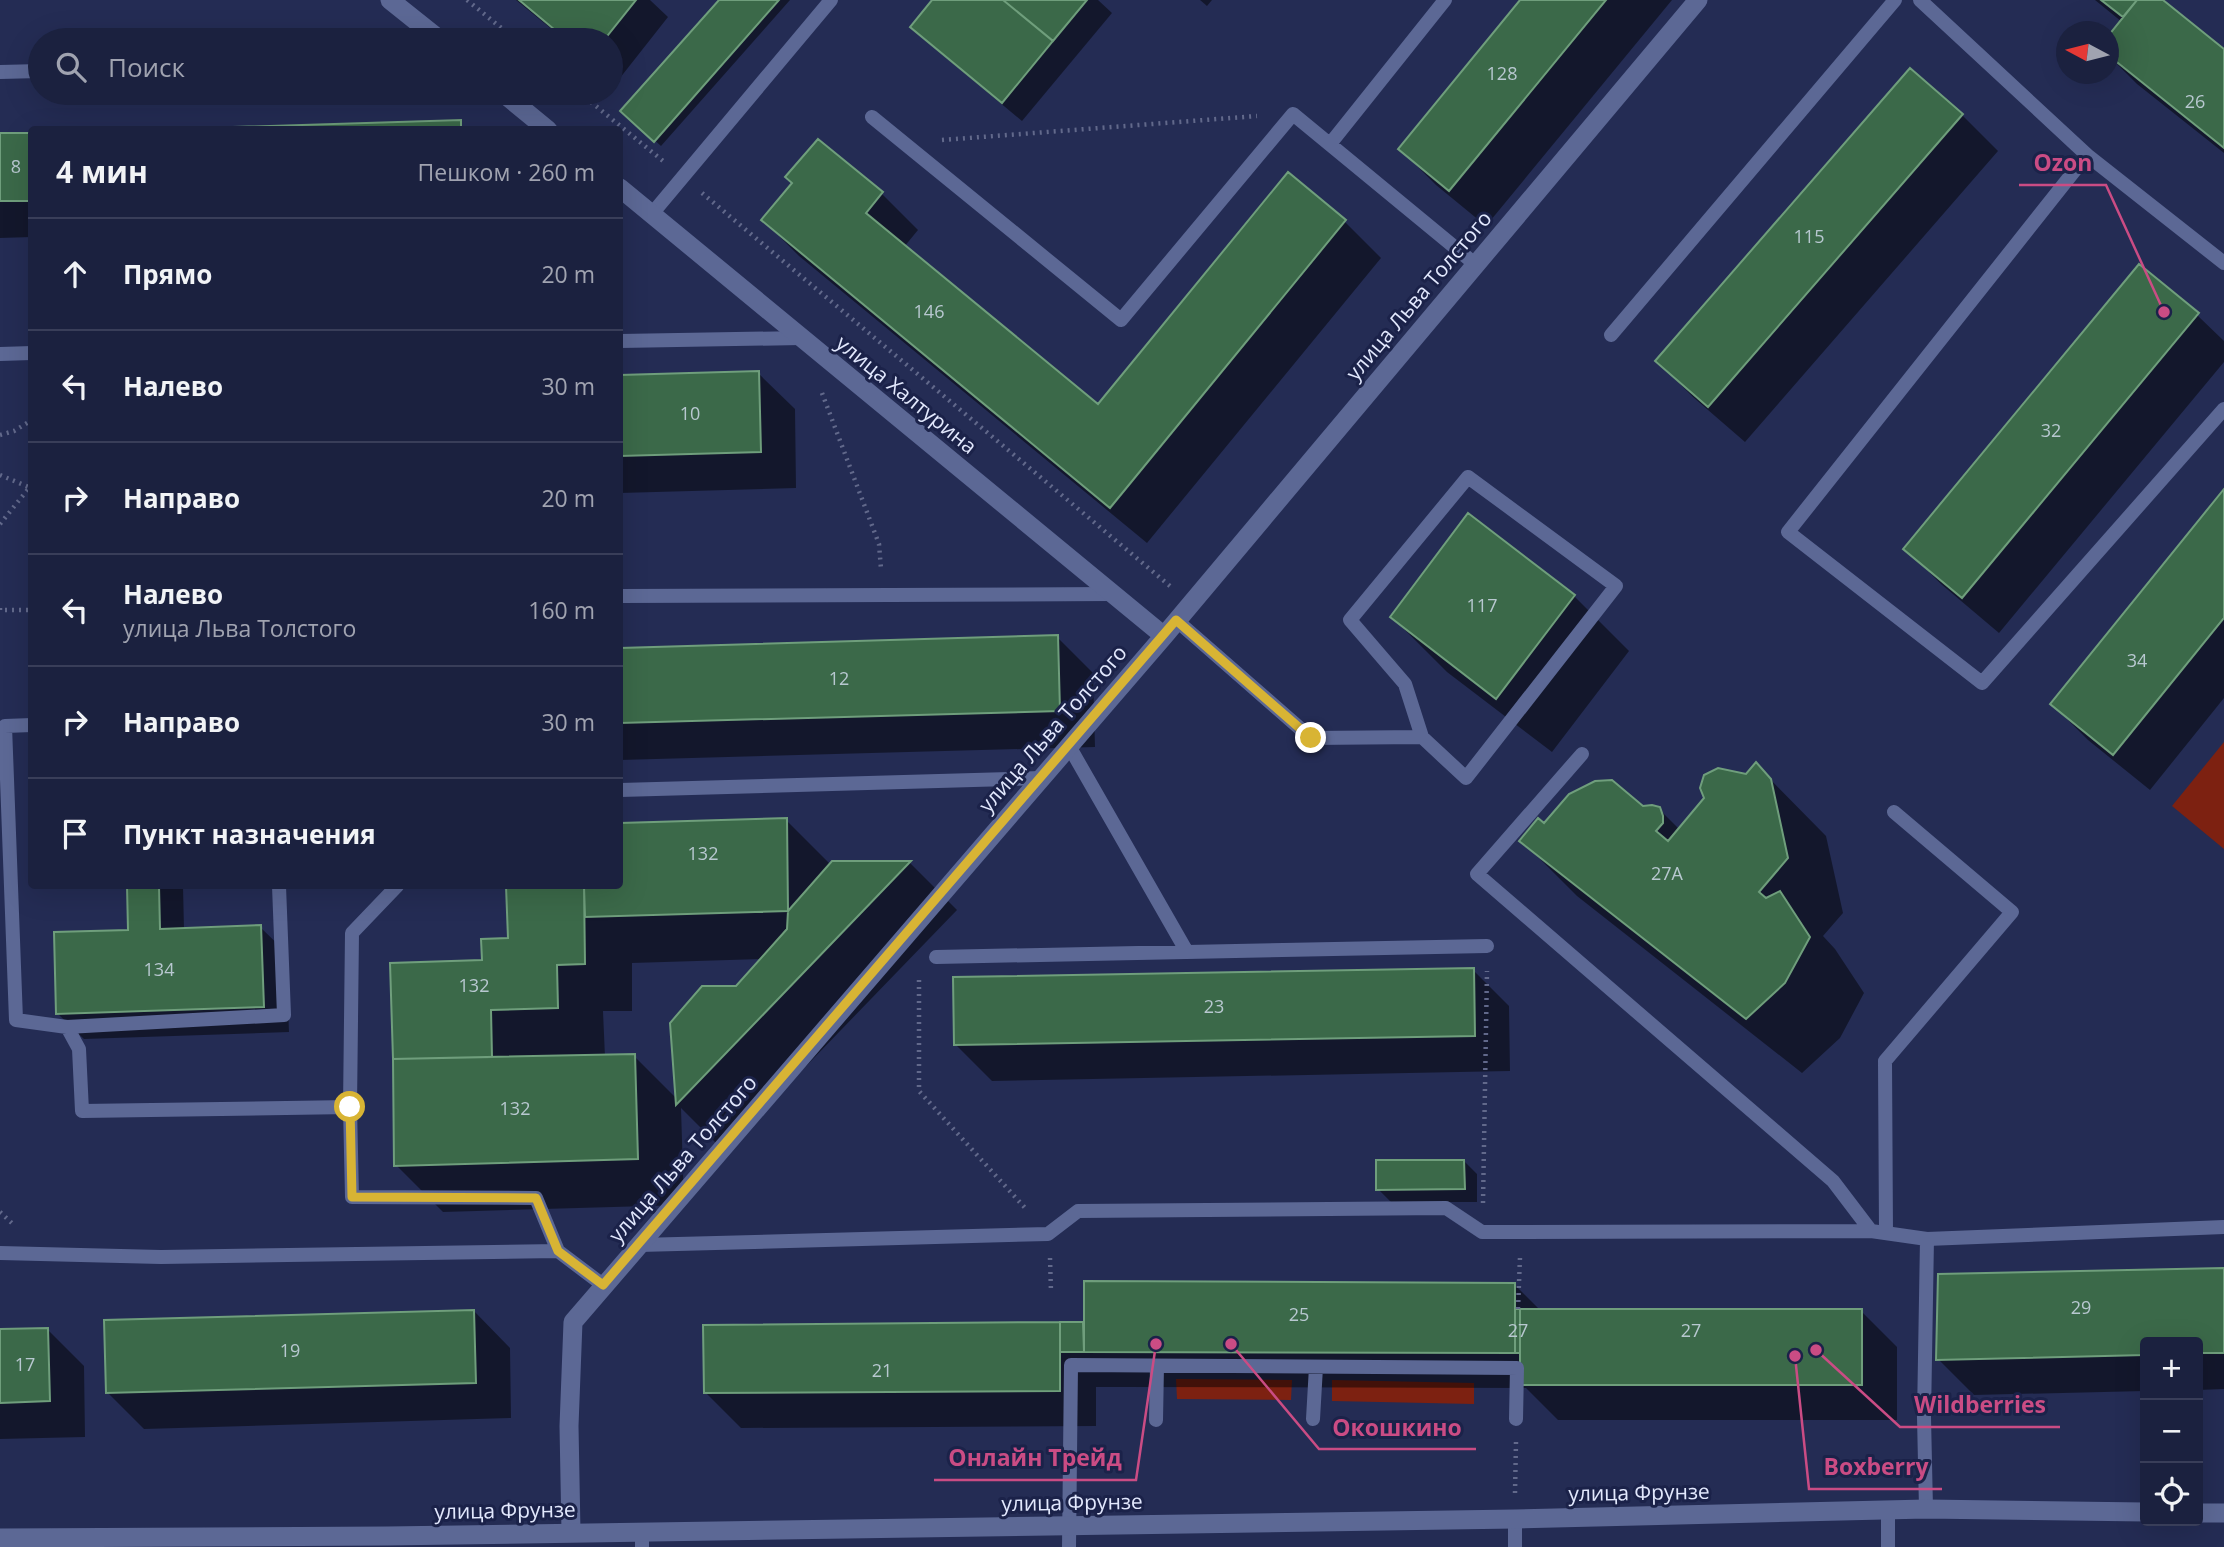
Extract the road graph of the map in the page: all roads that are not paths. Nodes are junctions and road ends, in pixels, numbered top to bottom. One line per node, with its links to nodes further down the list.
1 (390, 0): 7 (street)
2 (831, 0): 16 (lane)
3 (1445, 0): 13 (lane)
4 (1698, 0): 18 (street, улица Льва Толстого)
5 (1895, 0): 19 (lane)
6 (1920, 0): 14 (lane)
7 (425, 28)
8 (28, 71): 9 (lane)
9 (0, 72)
10 (518, 105): 12 (street)
11 (872, 117): 13 (lane)
12 (543, 126)
13 (1330, 144): 18 (lane)
14 (2087, 155): 17 (lane); 24 (lane)
15 (623, 191): 16 (street, улица Халтурина)
16 (651, 215): 20 (street, улица Халтурина)
17 (2224, 263)
18 (1475, 264): 27 (street, улица Льва Толстого)
19 (1611, 335)
20 (801, 338): 21 (lane); 25 (street, улица Халтурина)
21 (623, 341)
22 (28, 353): 23 (lane)
23 (0, 354)
24 (2224, 409)
25 (1112, 594): 26 (lane); 28 (street, улица Халтурина)
26 (623, 596)
27 (1176, 620): 28 (street, улица Льва Толстого); 30 (lane)
28 (1164, 636): 31 (street, улица Льва Толстого)
29 (28, 725): 36 (lane)
30 (1422, 737): 30 (lane)
31 (1069, 746): 33 (street, улица Льва Толстого); 40 (lane)
32 (1582, 754): 45 (lane)
33 (1042, 778): 34 (lane); 47 (street, улица Льва Толстого)
34 (623, 790)
35 (1894, 812): 45 (lane)
36 (5, 846): 42 (lane)
37 (279, 889): 42 (lane)
38 (394, 889): 43 (lane)
39 (1487, 946): 40 (lane)
40 (1187, 952): 41 (lane)
41 (936, 957)
42 (67, 1027): 43 (lane)
43 (350, 1107): 48 (lane)
44 (2224, 1227): 46 (lane)
45 (1879, 1232): 46 (lane); 47 (lane)
46 (1927, 1239): 56 (lane)
47 (639, 1245): 50 (street, улица Льва Толстого)
48 (558, 1251): 49 (lane); 50 (lane)
49 (0, 1253)
50 (603, 1285): 63 (street, улица Льва Толстого)
51 (1157, 1366): 52 (lane); 55 (lane); 62 (lane)
52 (1316, 1367): 53 (lane); 54 (lane)
53 (1313, 1419)
54 (1516, 1419)
55 (1156, 1420)
56 (1926, 1509): 57 (street, улица Фрунзе); 58 (street, улица Фрунзе)
57 (1888, 1510): 61 (street, улица Фрунзе); 69 (lane)
58 (2140, 1512)
59 (2203, 1513): 60 (street)
60 (2224, 1513)
61 (1515, 1518): 62 (street, улица Фрунзе); 68 (lane)
62 (1069, 1526): 65 (street, улица Фрунзе); 67 (lane)
63 (571, 1532): 65 (street, улица Фрунзе); 66 (street, улица Фрунзе)
64 (0, 1538): 66 (street, улица Фрунзе)
65 (642, 1540)
66 (26, 1542)
67 (1069, 1547)
68 (1516, 1547)
69 (1888, 1547)

